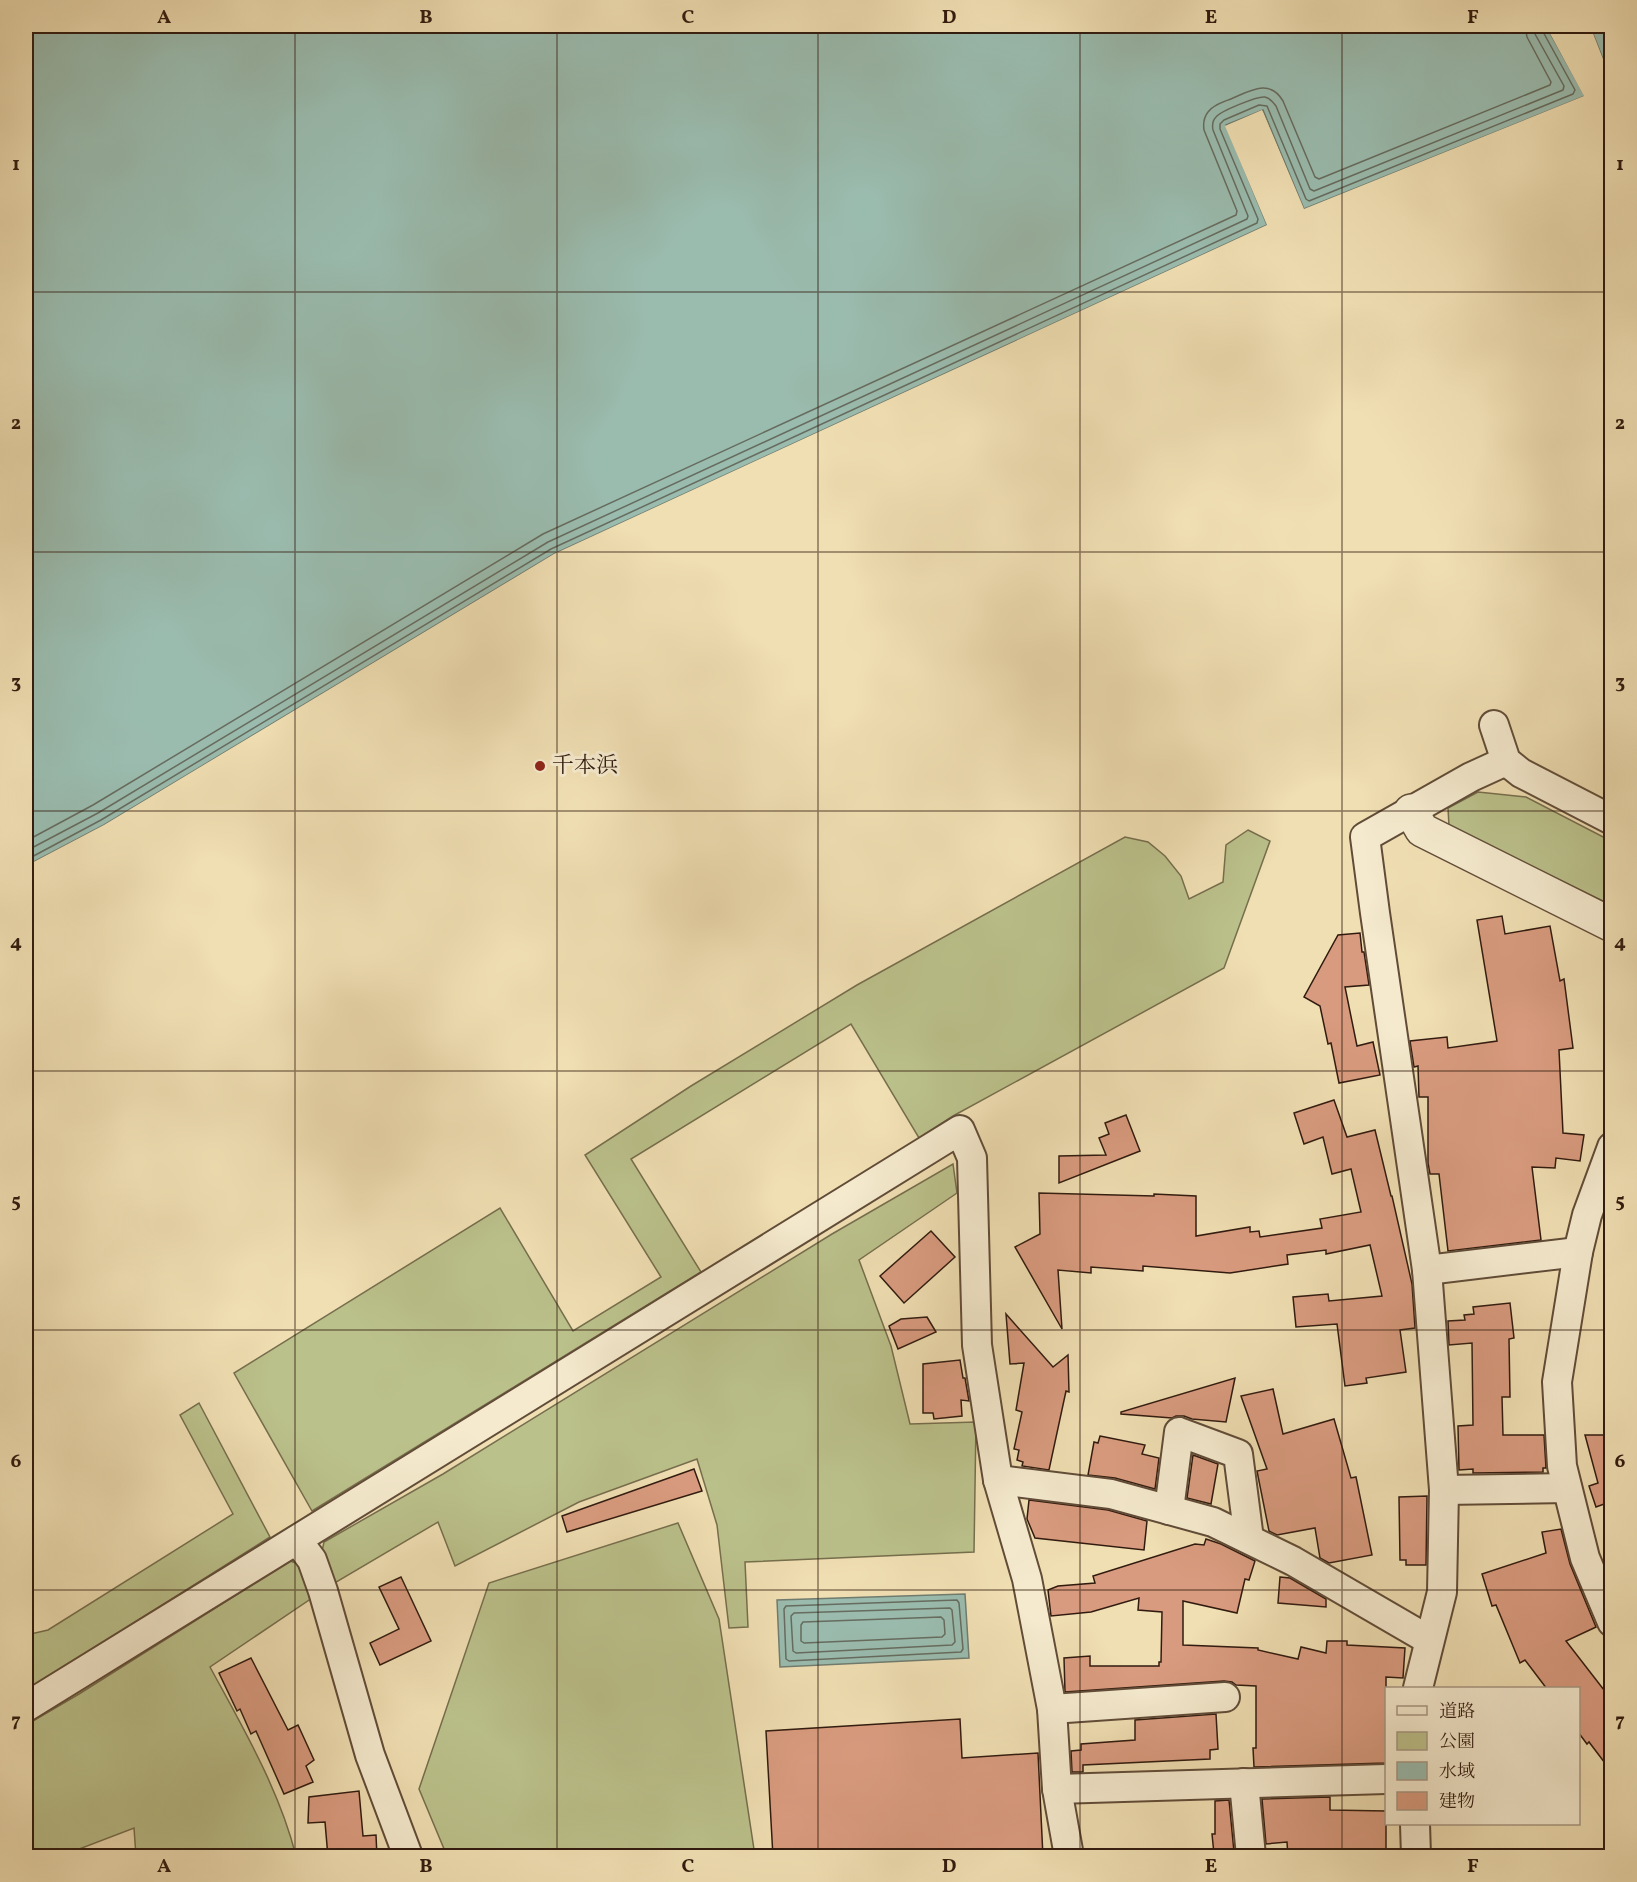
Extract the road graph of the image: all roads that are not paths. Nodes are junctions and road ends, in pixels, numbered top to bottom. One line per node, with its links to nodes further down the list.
1 (1494, 725): 2 (street)
2 (1506, 761): 3 (street); 4 (street)
3 (1411, 811): 5 (street); 8 (street)
4 (1611, 820)
5 (1611, 925)
6 (1611, 1147): 7 (street)
7 (1578, 1252): 8 (street); 10 (street)
8 (1427, 1270): 11 (street)
9 (998, 1480): 12 (street); 14 (street); 20 (street)
10 (1567, 1488): 11 (street); 15 (street)
11 (1444, 1490): 16 (street)
12 (1168, 1510): 13 (street); 13 (street)
13 (1248, 1539): 16 (street)
14 (297, 1540): 19 (street); 25 (street)
15 (1611, 1622)
16 (1429, 1640): 17 (street)
17 (1418, 1687)
18 (1225, 1696): 20 (street)
19 (26, 1707)
20 (1052, 1709): 23 (street)
21 (1385, 1779): 22 (street)
22 (1244, 1783): 23 (street); 27 (street)
23 (1057, 1789): 26 (street)
24 (1415, 1825): 28 (street)
25 (408, 1857)
26 (1069, 1857)
27 (1251, 1857)
28 (1416, 1857)

